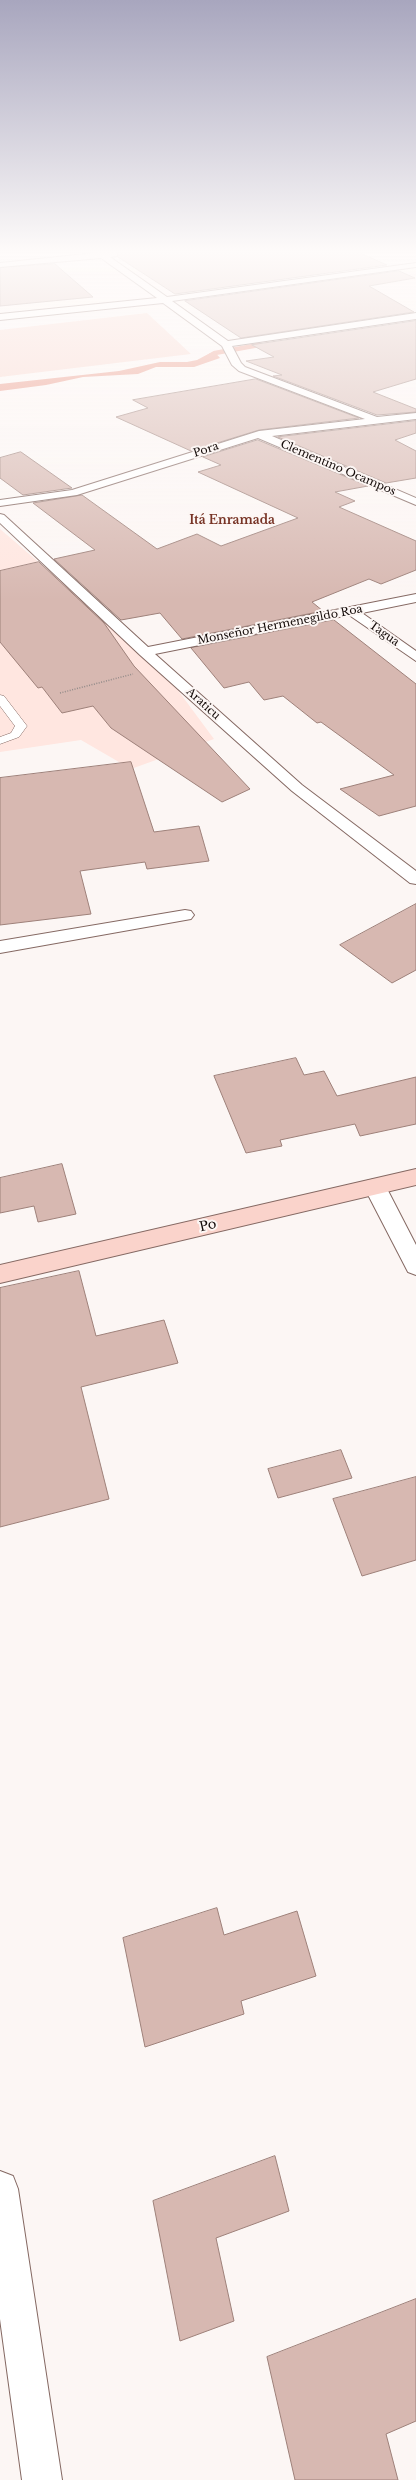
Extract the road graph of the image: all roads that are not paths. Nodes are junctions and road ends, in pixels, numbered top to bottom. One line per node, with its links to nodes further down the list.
1 (242, 369): 3 (street)
2 (416, 416): 3 (street, Pora)
3 (376, 420): 4 (street, Pora)
4 (259, 434): 5 (street, Clementino Ocampos); 6 (street, Pora)
5 (416, 502)
6 (0, 503)
7 (0, 517): 10 (street, Araticu)
8 (416, 598): 9 (street, Monseñor Hermenegildo Roa)
9 (351, 611): 10 (street, Monseñor Hermenegildo Roa); 11 (street, Tagua)
10 (145, 652): 14 (street, Araticu)
11 (416, 657)
12 (0, 698): 13 (lane)
13 (0, 742)
14 (416, 878)
15 (185, 915): 16 (street)
16 (0, 947)
17 (416, 1177): 18 (street, Po)
18 (375, 1187): 19 (street); 20 (street, Po)
19 (416, 1266)
20 (0, 1274)
21 (0, 2189): 22 (street)
22 (42, 2480)

